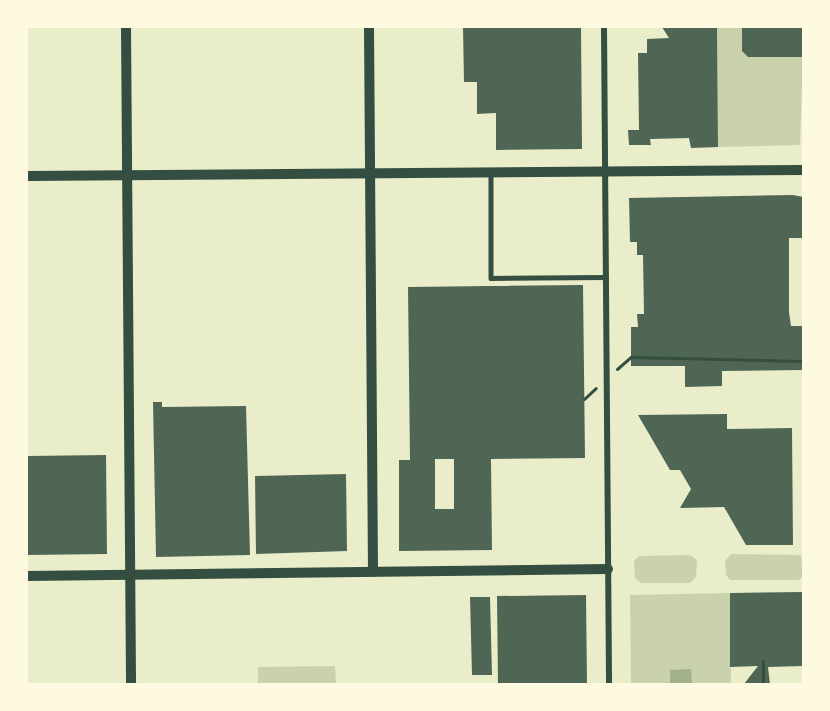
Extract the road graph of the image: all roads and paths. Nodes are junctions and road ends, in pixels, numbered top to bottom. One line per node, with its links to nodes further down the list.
1 (126, 27): 8 (street)
2 (369, 27): 7 (street)
3 (604, 27): 6 (street)
4 (803, 170): 6 (street)
5 (491, 171): 6 (street); 7 (street); 10 (lane)
6 (604, 171): 10 (street)
7 (370, 172): 8 (street); 15 (street)
8 (127, 175): 9 (street); 16 (street)
9 (27, 176)
10 (606, 277): 14 (street)
11 (631, 357): 12 (path)
12 (802, 361): 13 (path)
13 (803, 375)
14 (608, 569): 15 (street); 20 (street)
15 (373, 572): 16 (street)
16 (130, 574): 17 (street); 19 (street)
17 (27, 576)
18 (763, 661): 21 (path)
19 (131, 684)
20 (609, 684)
21 (763, 684)

